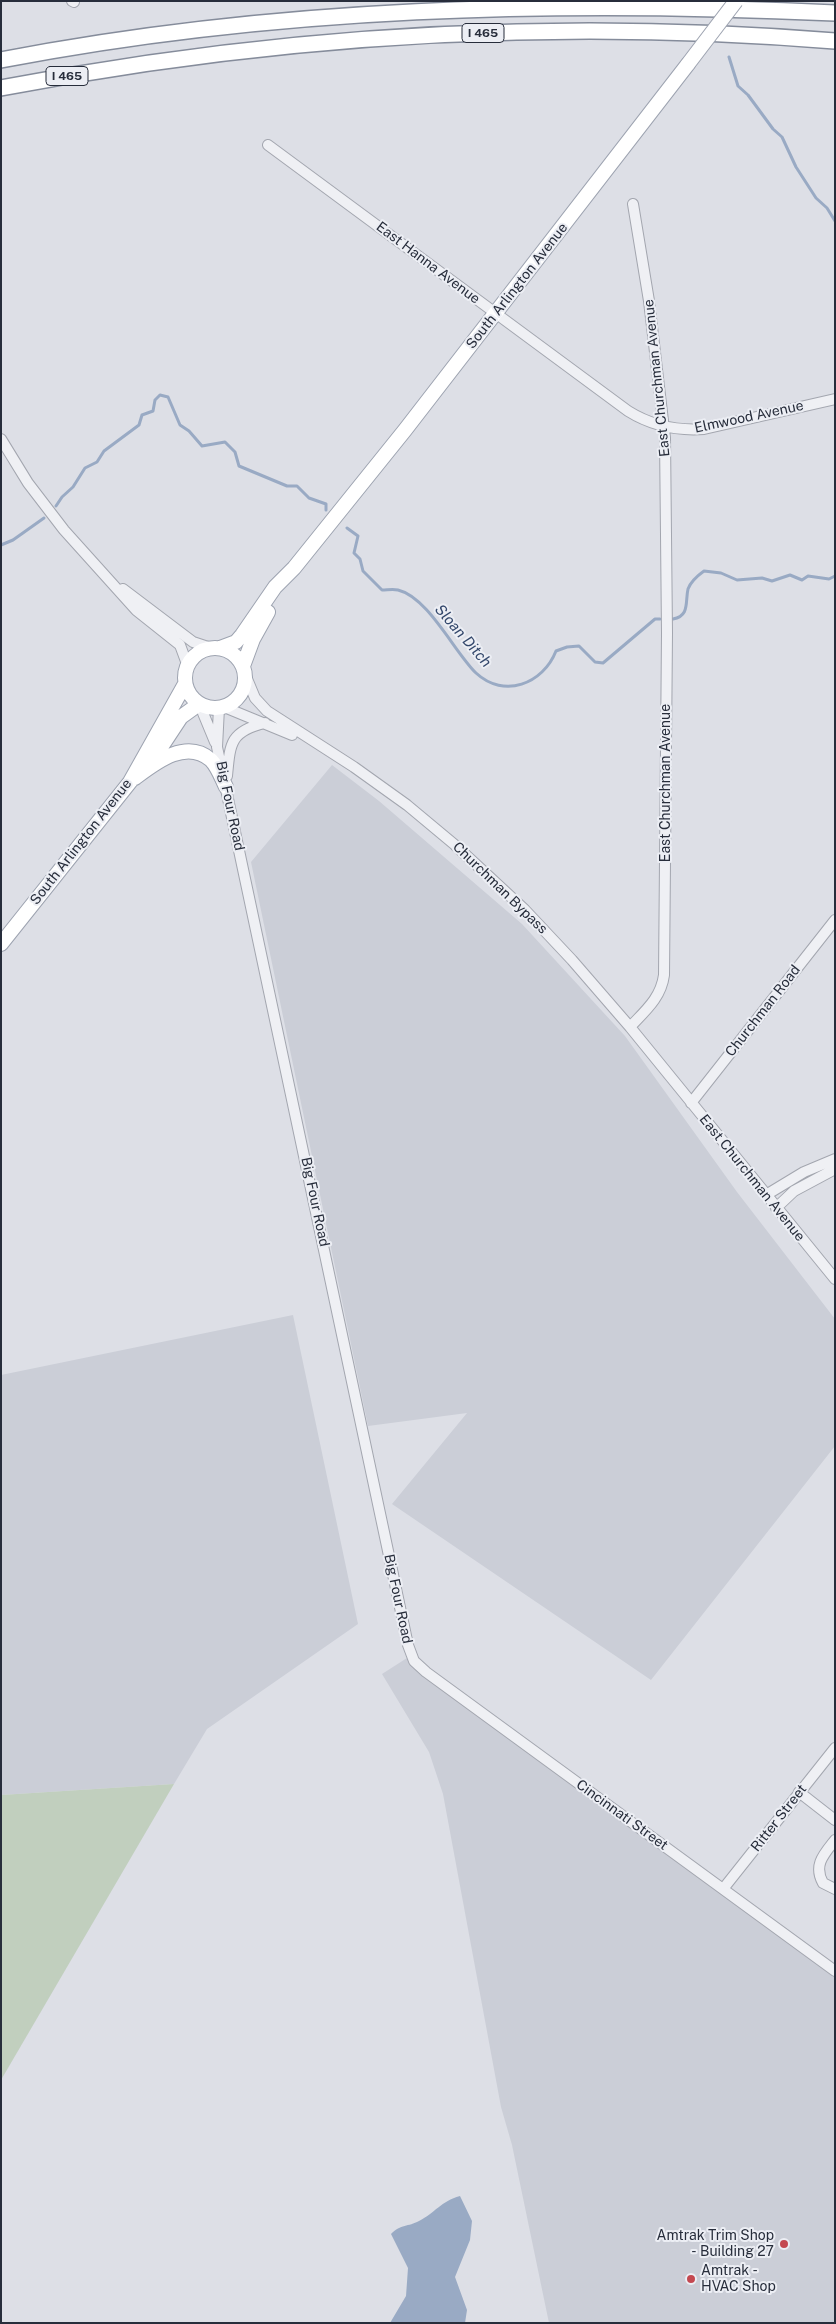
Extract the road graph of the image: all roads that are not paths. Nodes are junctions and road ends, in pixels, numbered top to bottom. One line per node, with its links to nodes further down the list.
1 (736, 1): 8 (main road, South Arlington Avenue, bridge)
2 (835, 14): 4 (highway, I 465)
3 (835, 41): 5 (highway, I 465)
4 (1, 60)
5 (1, 88)
6 (268, 145): 8 (street, East Hanna Avenue)
7 (633, 204): 10 (street, East Churchman Avenue)
8 (496, 314): 10 (street, East Hanna Avenue); 12 (main road, South Arlington Avenue)
9 (835, 399): 10 (street, Elmwood Avenue)
10 (664, 427): 28 (street, East Churchman Avenue)
11 (1, 439): 13 (street)
12 (294, 568): 14 (main road, South Arlington Avenue); 16 (main road, South Arlington Avenue)
13 (112, 581): 14 (street); 15 (street)
14 (216, 648): 15 (main road); 16 (main road)
15 (187, 664): 17 (main road)
16 (244, 670): 19 (main road); 22 (street, Churchman Bypass)
17 (185, 684): 18 (main road); 24 (main road, South Arlington Avenue)
18 (200, 704): 19 (main road); 21 (street, Big Four Road); 23 (main road, South Arlington Avenue)
19 (221, 707): 20 (street, Churchman Bypass); 21 (street, Big Four Road)
20 (265, 723): 22 (street, Churchman Bypass); 25 (street)
21 (217, 747): 25 (street, Big Four Road)
22 (354, 767): 28 (street, Churchman Bypass)
23 (146, 770): 24 (main road); 25 (main road)
24 (130, 782): 27 (main road, South Arlington Avenue)
25 (226, 787): 35 (street, Big Four Road)
26 (835, 920): 29 (street, Churchman Road)
27 (1, 944)
28 (630, 1027): 29 (street, East Churchman Avenue)
29 (691, 1103): 32 (street, East Churchman Avenue)
30 (835, 1159): 32 (street)
31 (835, 1169): 33 (street)
32 (766, 1195): 33 (street, East Churchman Avenue)
33 (776, 1208): 34 (street, East Churchman Avenue)
34 (835, 1279)
35 (413, 1658): 40 (street, Cincinnati Street)
36 (835, 1748): 37 (street, Ritter Street)
37 (799, 1792): 38 (street); 40 (street, Ritter Street)
38 (835, 1820)
39 (835, 1840): 41 (street)
40 (723, 1889): 42 (street, Cincinnati Street)
41 (835, 1890)
42 (835, 1971)

